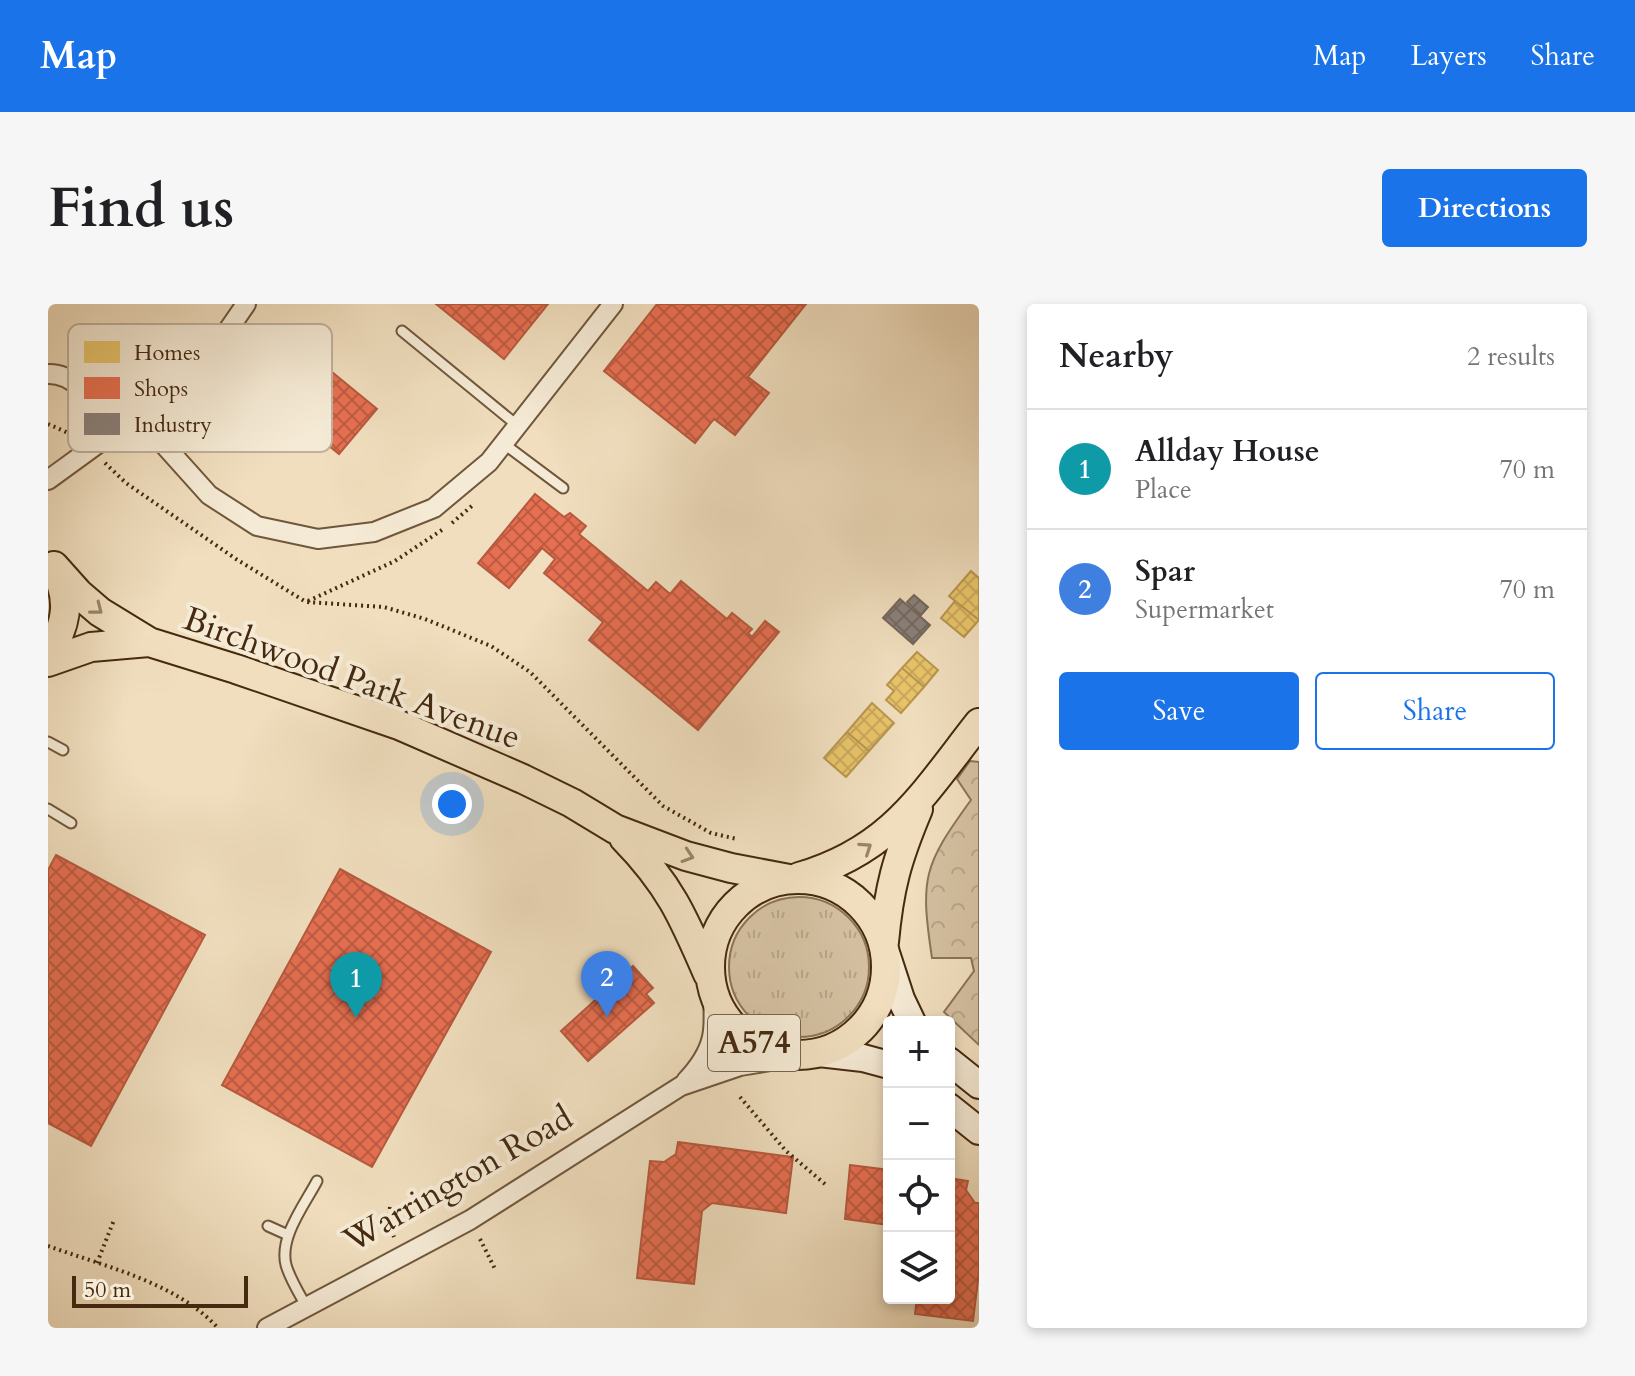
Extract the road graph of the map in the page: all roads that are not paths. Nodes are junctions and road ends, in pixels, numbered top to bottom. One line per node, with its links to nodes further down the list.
1 (246, 304): 3 (street)
2 (613, 304): 7 (street)
3 (232, 324)
4 (402, 331): 7 (lane)
5 (48, 374): 6 (street)
6 (68, 379)
7 (518, 426): 8 (street)
8 (504, 444): 10 (street); 12 (lane)
9 (86, 452): 11 (street)
10 (170, 452)
11 (49, 481)
12 (563, 488)
13 (50, 560): 14 (main road, Birchwood Park Avenue / A574, one-way to 14); 15 (main road, A574)
14 (149, 642): 16 (main road, Birchwood Park Avenue / A574); 23 (main road, Birchwood Park Avenue / A574)
15 (48, 653)
16 (48, 662)
17 (979, 723): 20 (main road, A574)
18 (48, 742): 19 (lane)
19 (63, 750)
20 (923, 797): 24 (main road, A574, one-way to 20); 25 (main road, A574)
21 (48, 809): 22 (lane)
22 (71, 823)
23 (615, 829): 24 (main road, Birchwood Park Avenue / A574, one-way to 24); 26 (main road, Birchwood Park Avenue / A574)
24 (792, 878): 25 (main road, A574); 26 (main road, A574)
25 (885, 950): 27 (street); 28 (main road, A574)
26 (712, 984): 28 (main road, A574); 32 (street, Warrington Road)
27 (909, 1016)
28 (813, 1054): 29 (street); 32 (street, Warrington Road)
29 (883, 1063)
30 (955, 1066): 31 (street)
31 (979, 1085)
32 (681, 1086): 38 (street, Warrington Road)
33 (955, 1112): 34 (street)
34 (979, 1131)
35 (317, 1181): 37 (lane)
36 (268, 1226): 37 (lane)
37 (288, 1235): 38 (lane)
38 (306, 1306): 39 (street, Warrington Road)
39 (267, 1328)

